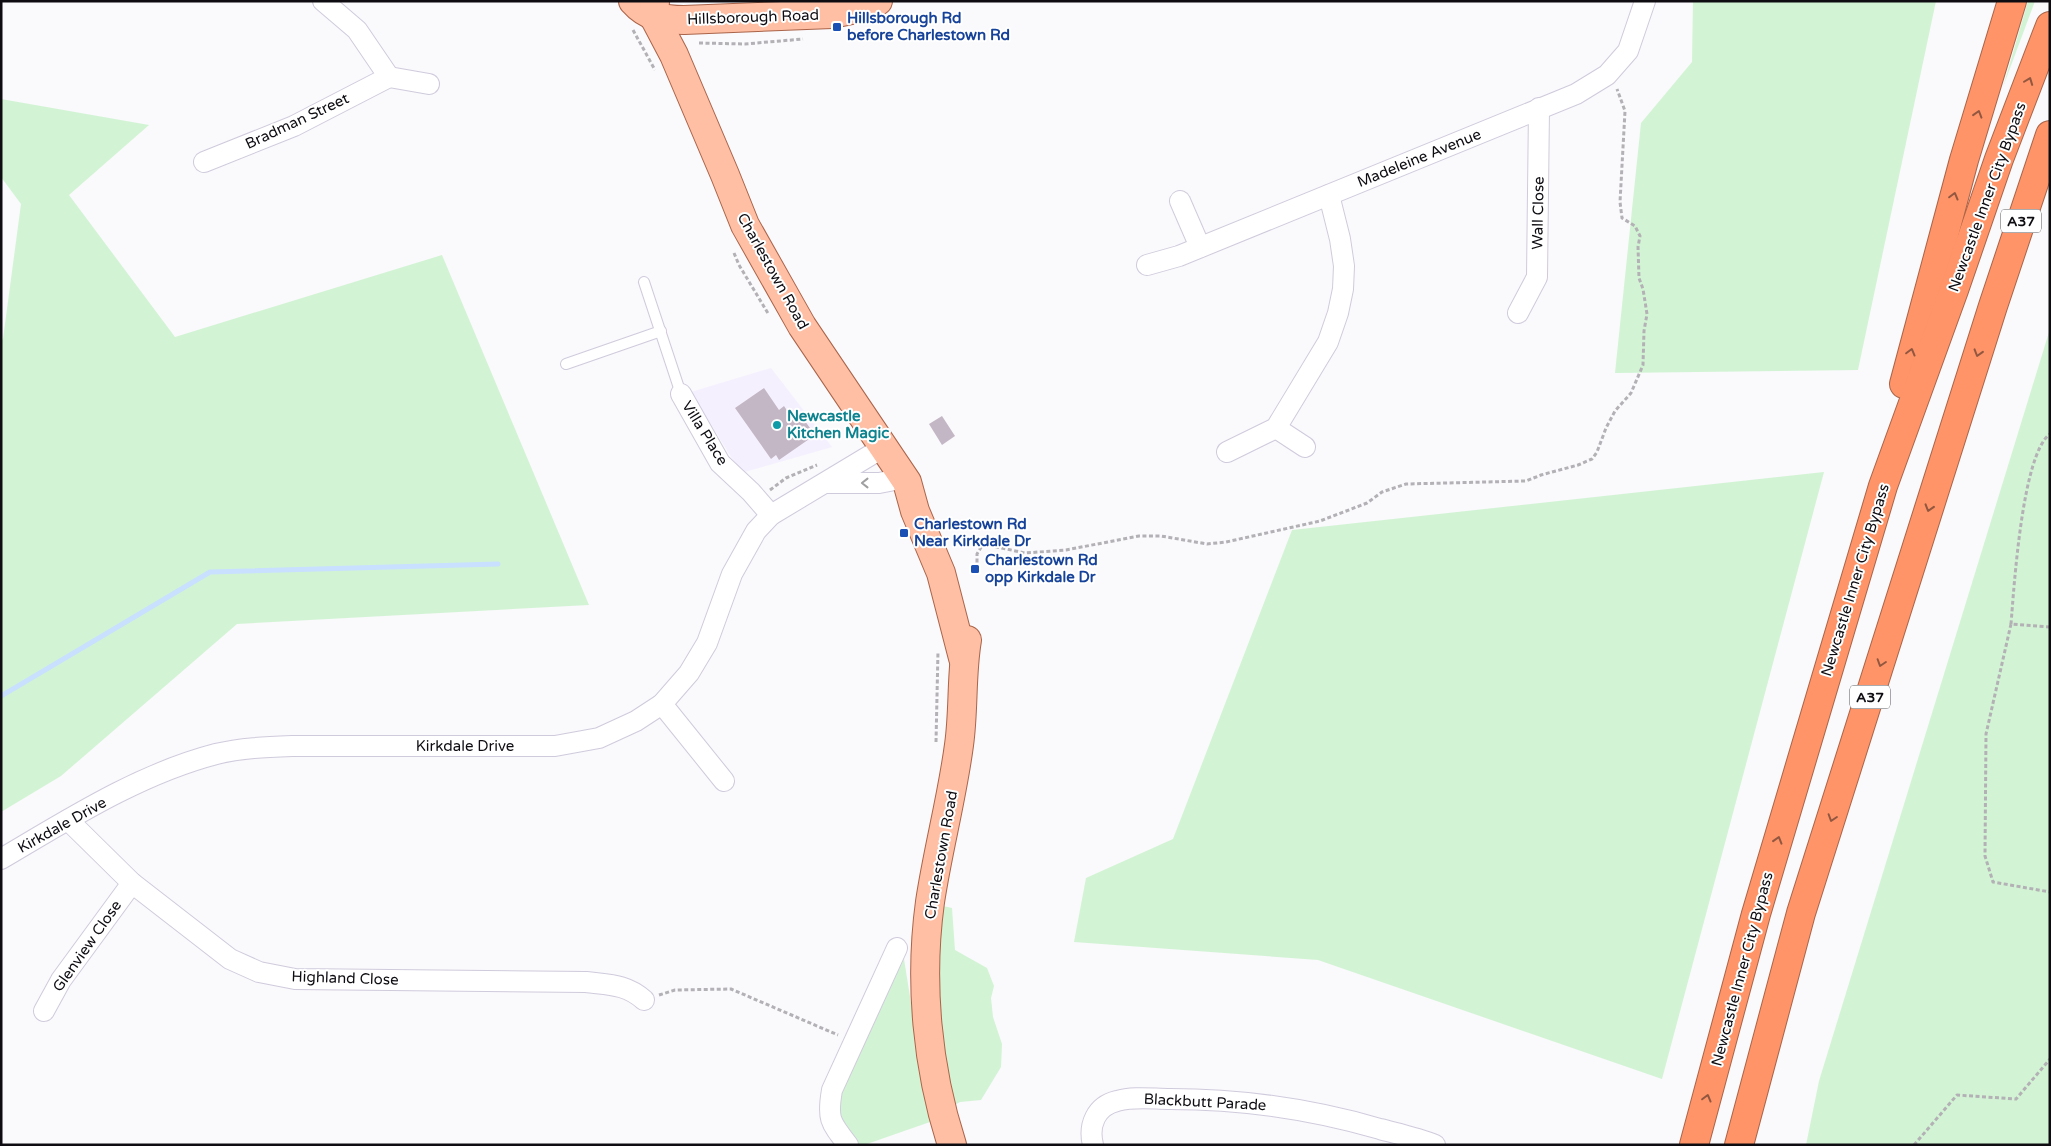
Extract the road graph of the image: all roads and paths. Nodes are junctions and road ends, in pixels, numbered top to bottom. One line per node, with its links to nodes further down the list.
1 (323, 1): 10 (street)
2 (693, 1): 3 (main road, Hillsborough Road)
3 (752, 1)
4 (878, 1): 7 (main road, Hillsborough Road)
5 (1645, 1): 9 (street, Madeleine Avenue)
6 (2012, 1): 33 (highway, one-way to 6)
7 (648, 6): 29 (main road, Charlestown Road)
8 (2050, 26): 33 (highway, Newcastle Inner City Bypass / A37, one-way to 8)
9 (1608, 73): 12 (street, Madeleine Avenue); 35 (path)
10 (389, 77): 11 (street); 14 (street, Bradman Street)
11 (429, 84)
12 (1539, 108): 16 (street, Madeleine Avenue); 22 (street, Wall Close)
13 (2050, 135): 21 (highway, A37)
14 (204, 162)
15 (2050, 191): 21 (highway)
16 (1329, 195): 18 (street, Madeleine Avenue); 26 (street)
17 (1180, 200): 18 (street)
18 (1200, 248): 19 (street, Madeleine Avenue)
19 (1146, 265)
20 (644, 282): 23 (lane)
21 (1993, 306): 56 (highway, A37, one-way to 56)
22 (1518, 313)
23 (661, 332): 24 (lane); 25 (lane)
24 (566, 364)
25 (681, 394): 34 (street, Villa Place)
26 (1276, 428): 28 (street); 30 (street)
27 (2050, 434): 36 (path)
28 (1305, 446)
29 (884, 447): 31 (main road, Charlestown Road); 32 (street, Kirkdale Drive)
30 (1227, 452)
31 (906, 480): 32 (street, one-way to 32); 51 (main road, Charlestown Road)
32 (824, 483): 34 (street, Kirkdale Drive)
33 (1883, 486): 55 (highway, Newcastle Inner City Bypass / A37, one-way to 33)
34 (771, 515): 39 (street, Kirkdale Drive)
35 (977, 569)
36 (2011, 624): 37 (path); 45 (path)
37 (2050, 627)
38 (938, 648): 40 (path)
39 (662, 704): 41 (street); 42 (street, Kirkdale Drive)
40 (938, 750)
41 (724, 782)
42 (68, 820): 43 (street, Kirkdale Drive); 44 (street, Highland Close)
43 (1, 859)
44 (132, 883): 47 (street, Highland Close); 48 (street, Glenview Close)
45 (2050, 892)
46 (897, 948): 49 (street)
47 (644, 1000): 49 (path)
48 (44, 1011)
49 (854, 1042): 52 (street)
50 (2050, 1059): 57 (path)
51 (948, 1143)
52 (848, 1145)
53 (1093, 1145): 54 (street, Blackbutt Parade)
54 (1435, 1145)
55 (1694, 1145)
56 (1740, 1145)
57 (1914, 1145)

